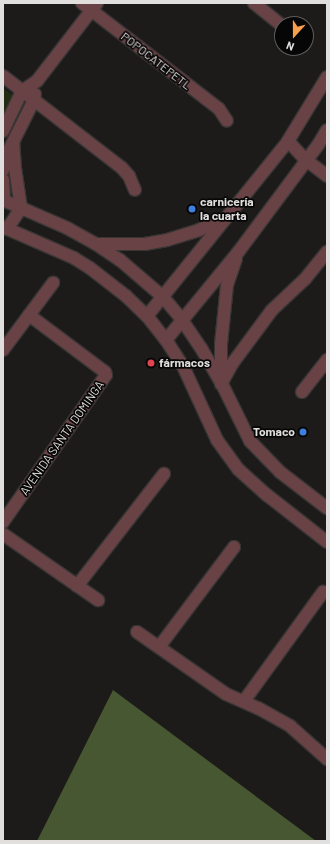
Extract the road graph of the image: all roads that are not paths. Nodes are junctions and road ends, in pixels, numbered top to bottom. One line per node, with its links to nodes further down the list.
1 (254, 3): 3 (street)
2 (90, 6): 6 (street); 9 (street, POPOCATEPETL)
3 (274, 19)
4 (3, 76): 7 (street)
5 (327, 77): 13 (street)
6 (37, 81): 7 (street); 8 (street)
7 (22, 91): 8 (street); 11 (street)
8 (34, 100): 12 (street); 19 (street)
9 (227, 121)
10 (327, 130): 15 (street)
11 (3, 131)
12 (13, 139): 14 (street); 21 (street)
13 (288, 141): 15 (street); 22 (street)
14 (4, 157): 16 (street)
15 (306, 160): 17 (street); 25 (street)
16 (3, 170)
17 (327, 176)
18 (3, 180): 20 (street)
19 (135, 190)
20 (4, 200): 21 (street)
21 (22, 208): 23 (street); 24 (street)
22 (227, 218): 24 (street); 28 (street)
23 (5, 228): 30 (street)
24 (96, 244): 28 (street)
25 (239, 250): 31 (street); 35 (street)
26 (327, 252): 35 (street)
27 (52, 283): 29 (street)
28 (163, 297): 30 (street); 31 (street)
29 (29, 315): 33 (street); 39 (street, AVENIDA SANTA DOMINGA)
30 (147, 316): 32 (street)
31 (182, 320): 32 (street); 35 (street)
32 (166, 340): 41 (street)
33 (3, 350)
34 (327, 360): 36 (street)
35 (221, 383): 38 (street)
36 (302, 392)
37 (164, 474): 43 (street)
38 (327, 508)
39 (3, 522)
40 (3, 534): 43 (street)
41 (327, 542)
42 (234, 547): 47 (street)
43 (77, 586): 45 (street)
44 (323, 592): 48 (street)
45 (98, 600)
46 (137, 632): 47 (street)
47 (159, 647): 48 (street)
48 (244, 701): 49 (street)
49 (327, 759)

